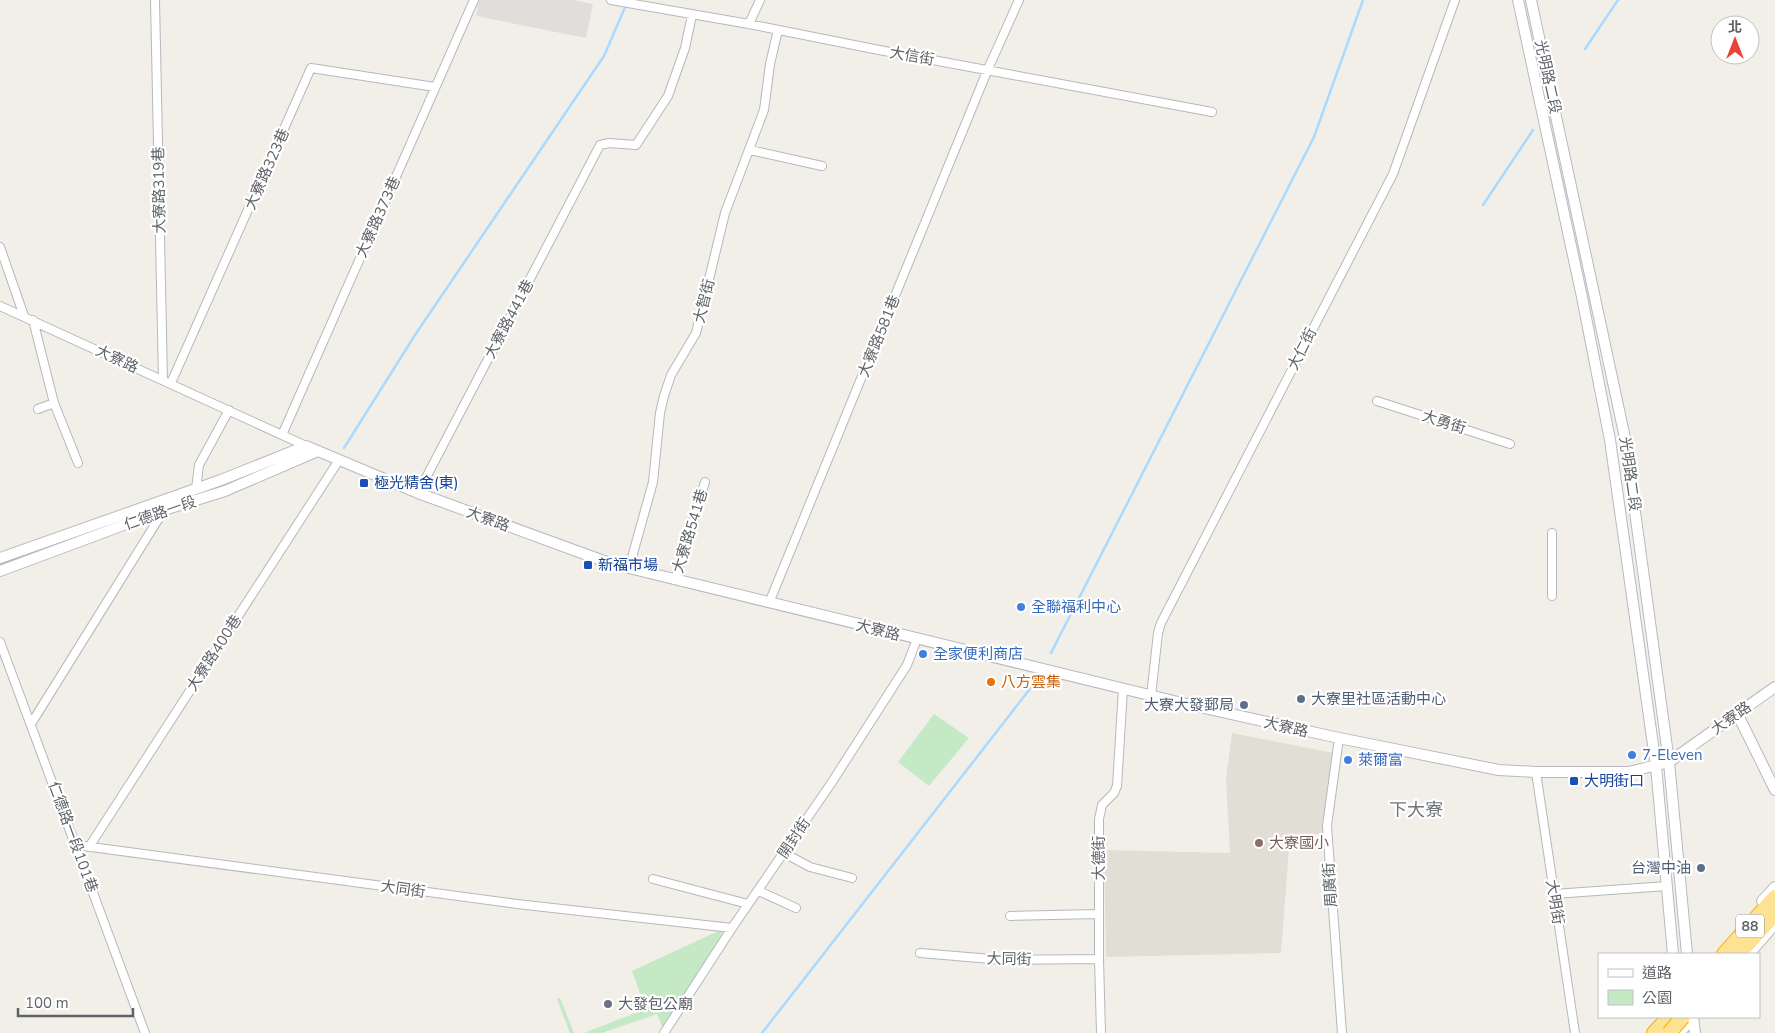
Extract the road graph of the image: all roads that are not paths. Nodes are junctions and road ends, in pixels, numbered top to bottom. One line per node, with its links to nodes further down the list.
1 (155, 0): 21 (street, 大寮路319巷)
2 (474, 0): 13 (street, 大寮路373巷)
3 (611, 0): 9 (street, 大信街)
4 (760, 0): 10 (street)
5 (1018, 0): 12 (street, 大寮路581巷)
6 (1455, 0): 47 (street, 大仁街)
7 (1518, 0): 52 (street, 光明路二段)
8 (1531, 0): 51 (street, 光明路二段)
9 (692, 15): 10 (street, 大信街); 34 (street, 大寮路441巷)
10 (749, 24): 11 (street, 大信街)
11 (778, 30): 12 (street, 大信街); 15 (street, 大智街)
12 (988, 69): 14 (street, 大信街); 42 (street, 大寮路581巷)
13 (435, 87): 21 (street, 大寮路323巷); 26 (street, 大寮路373巷)
14 (1212, 112)
15 (750, 150): 16 (street); 38 (street, 大智街)
16 (822, 166)
17 (0, 247): 19 (street)
18 (0, 306): 19 (street, 大寮路)
19 (24, 316): 20 (street, 大寮路)
20 (33, 320): 21 (street, 大寮路); 23 (street)
21 (167, 382): 25 (street, 大寮路)
22 (1377, 402): 27 (street, 大勇街)
23 (54, 403): 24 (street); 31 (street)
24 (38, 409)
25 (229, 410): 26 (street, 大寮路); 33 (street)
26 (282, 435): 28 (street, 大寮路)
27 (1510, 444)
28 (306, 446): 29 (street, 大寮路); 33 (street, 仁德路一段)
29 (318, 451): 30 (street, 大寮路); 35 (street, 仁德路一段)
30 (339, 460): 34 (street, 大寮路); 56 (street, 大寮路400巷)
31 (78, 463)
32 (705, 482): 40 (street, 大寮路541巷)
33 (196, 489): 37 (street, 仁德路一段)
34 (418, 493): 38 (street, 大寮路)
35 (164, 510): 39 (street, 仁德路一段); 49 (street)
36 (1552, 533): 41 (street)
37 (0, 558)
38 (629, 568): 40 (street, 大寮路)
39 (0, 571)
40 (674, 580): 42 (street, 大寮路)
41 (1552, 596)
42 (769, 603): 43 (street, 大寮路)
43 (917, 639): 46 (street, 大寮路); 57 (street, 開封街)
44 (0, 642): 49 (street, 仁德路一段101巷)
45 (1775, 687): 48 (street, 大寮路)
46 (1123, 689): 47 (street, 大寮路); 69 (street, 大德街)
47 (1151, 696): 50 (street, 大寮路)
48 (1737, 713): 51 (street, 大寮路); 54 (street)
49 (31, 724): 55 (street, 仁德路一段101巷)
50 (1339, 738): 53 (street, 大寮路); 90 (street, 周廣街)
51 (1669, 762): 52 (street, 大寮路); 58 (street, 光明路二段)
52 (1656, 766): 53 (street, 大寮路); 59 (street, 光明路二段)
53 (1536, 772): 65 (street, 大明街)
54 (1775, 790)
55 (76, 845): 56 (street, 大同街); 87 (street, 仁德路一段101巷)
56 (89, 847): 73 (street, 大同街)
57 (784, 853): 60 (street); 64 (street, 開封街)
58 (1679, 867): 59 (street); 76 (street, 光明路二段)
59 (1665, 869): 62 (street, 光明路二段)
60 (852, 878)
61 (653, 879): 67 (street)
62 (1667, 886): 65 (street); 75 (street, 光明路二段)
63 (1775, 887): 77 (street)
64 (759, 891): 67 (street, 開封街); 68 (street)
65 (1554, 894): 91 (street, 大明街)
66 (1775, 897): 78 (highway, 88)
67 (748, 904): 73 (street, 開封街)
68 (796, 908)
69 (1099, 914): 71 (street); 81 (street, 大德街)
70 (1775, 914): 79 (highway, 88)
71 (1010, 916)
72 (1775, 924): 80 (street)
73 (732, 928): 88 (street, 開封街)
74 (920, 953): 81 (street, 大同街)
75 (1673, 953)
76 (1687, 953)
77 (1717, 953)
78 (1725, 953)
79 (1740, 953)
80 (1750, 953)
81 (1099, 959): 89 (street, 大德街)
82 (1660, 1018): 92 (street)
83 (1667, 1018): 93 (highway)
84 (1679, 1018): 94 (street)
85 (1690, 1018): 94 (highway, bridge)
86 (1691, 1018): 95 (street)
87 (145, 1033)
88 (664, 1033)
89 (1101, 1033)
90 (1342, 1033)
91 (1575, 1033)
92 (1647, 1033)
93 (1654, 1033)
94 (1677, 1033)
95 (1695, 1033)

